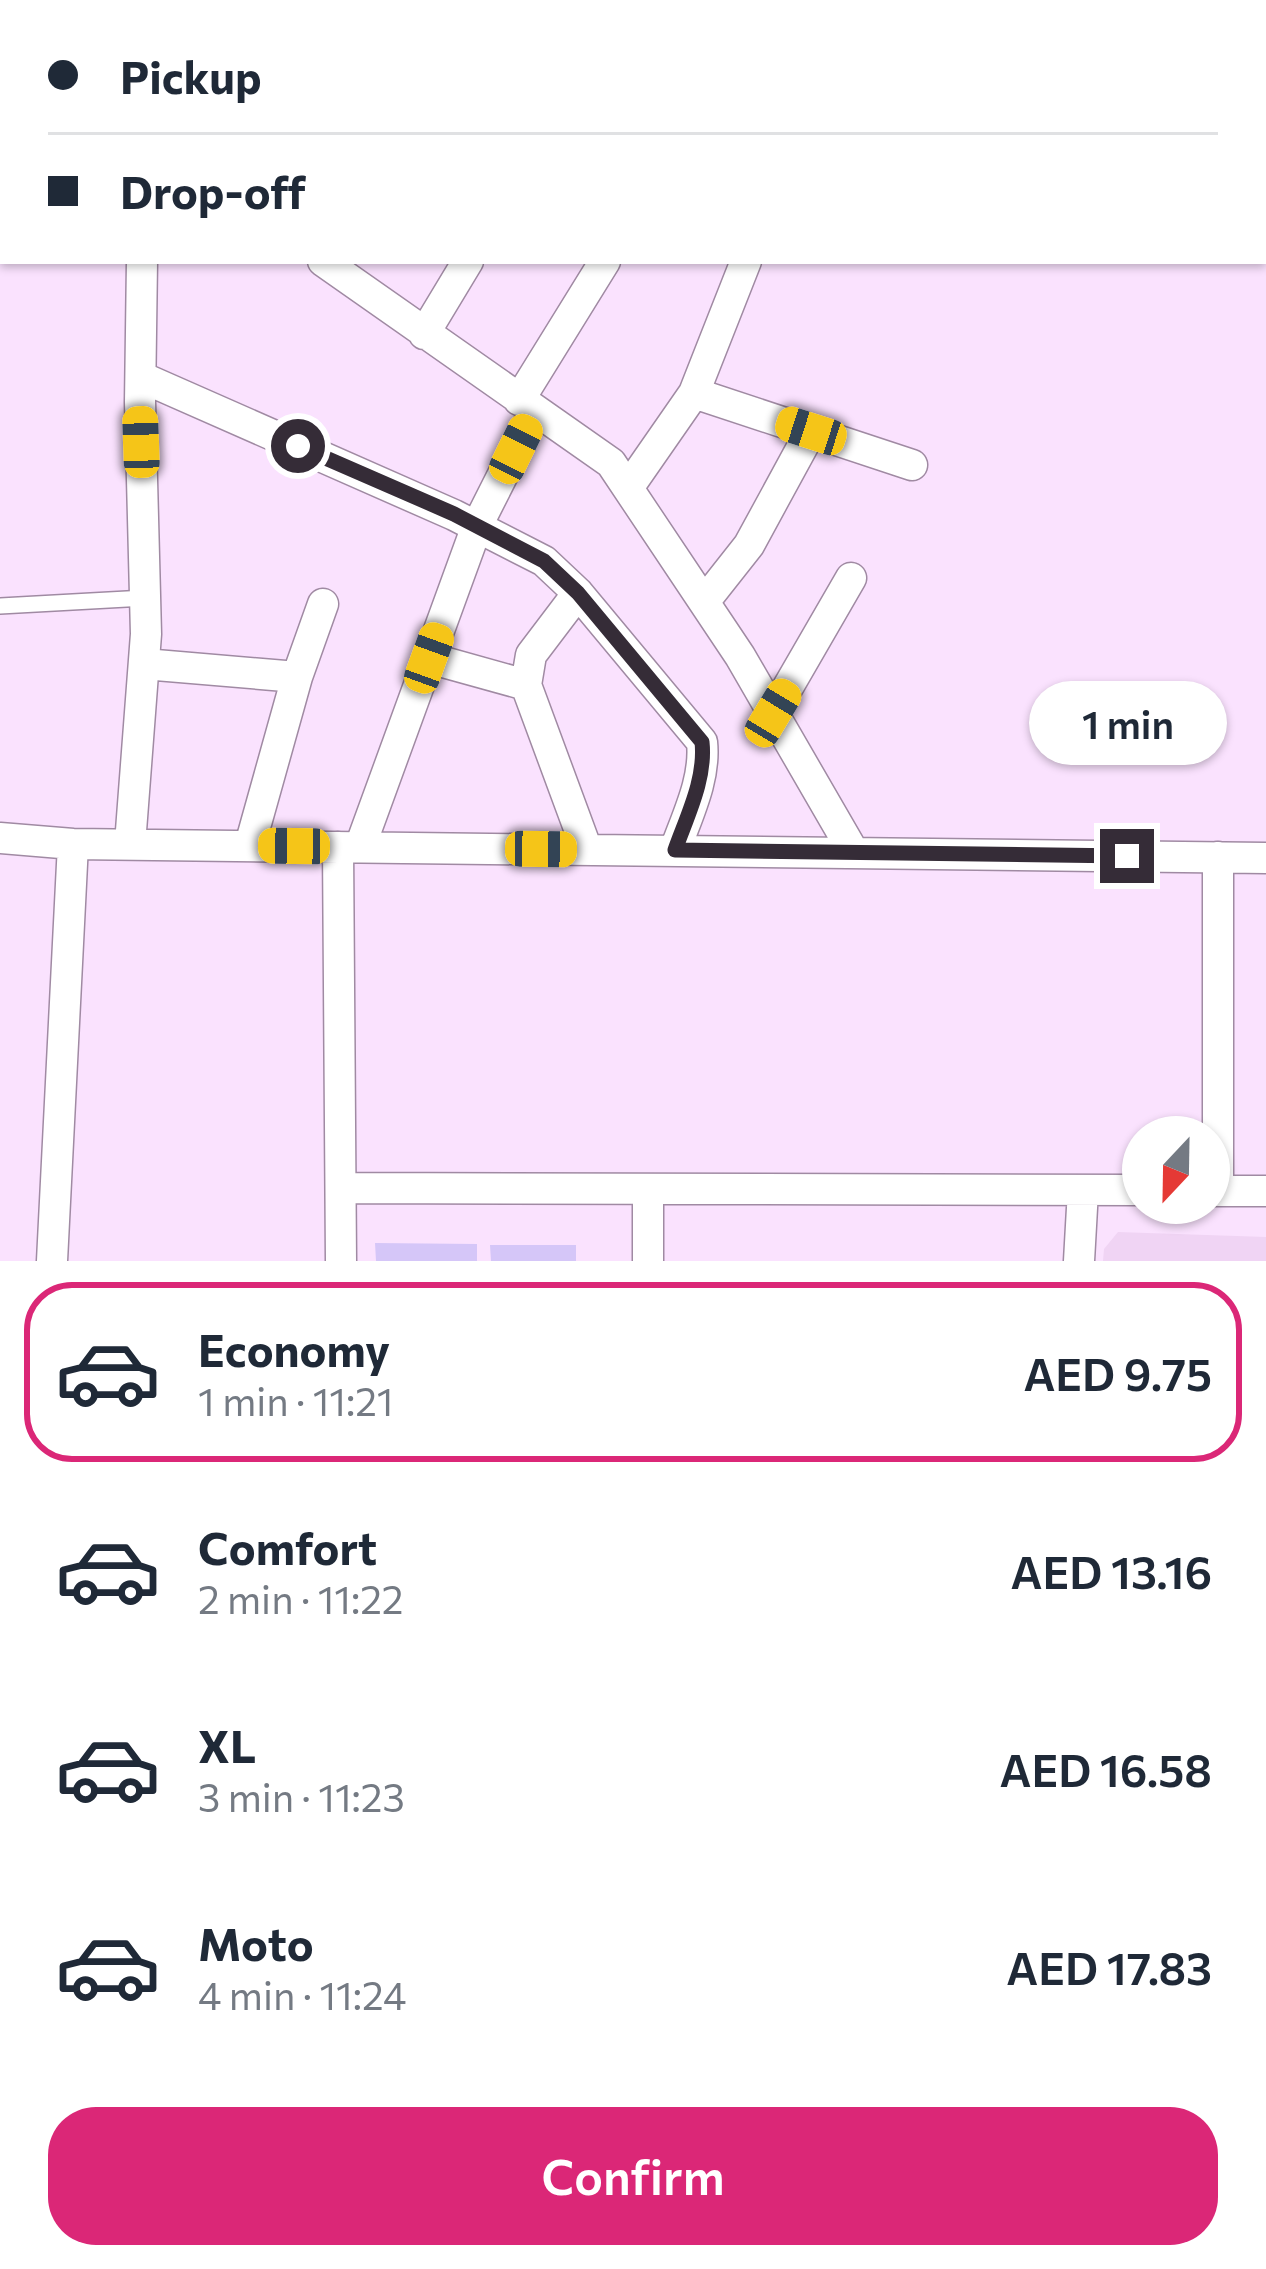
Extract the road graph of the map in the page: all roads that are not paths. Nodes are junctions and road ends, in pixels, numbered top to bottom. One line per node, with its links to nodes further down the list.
1 (142, 264): 7 (street)
2 (326, 264): 6 (street)
3 (466, 264): 6 (street)
4 (603, 264): 9 (street)
5 (745, 264): 8 (street)
6 (424, 334): 9 (street)
7 (141, 377): 13 (street); 16 (street)
8 (694, 393): 10 (street); 12 (street)
9 (527, 405): 12 (street); 13 (street)
10 (811, 431): 11 (street); 17 (street)
11 (913, 465)
12 (628, 488): 17 (street)
13 (477, 526): 15 (street); 20 (street)
14 (851, 578): 24 (street)
15 (578, 593): 23 (street); 31 (street)
16 (146, 598): 19 (lane); 21 (street)
17 (704, 602): 24 (street)
18 (323, 604): 22 (street)
19 (0, 606)
20 (429, 658): 23 (street); 29 (street)
21 (144, 664): 22 (street); 27 (street)
22 (297, 677): 28 (street)
23 (526, 685): 30 (street)
24 (773, 713): 32 (street)
25 (0, 838): 26 (street)
26 (73, 844): 27 (street); 42 (street)
27 (130, 844): 28 (street)
28 (250, 845): 29 (street)
29 (349, 847): 30 (street); 36 (street)
30 (586, 850): 31 (street)
31 (675, 850): 32 (street)
32 (854, 853): 33 (street)
33 (1218, 857): 34 (street); 35 (street)
34 (1266, 858)
35 (1215, 1116)
36 (342, 1188): 37 (street); 43 (street)
37 (648, 1189): 38 (street); 44 (street)
38 (1083, 1190): 39 (street); 45 (street)
39 (1122, 1190)
40 (1230, 1191): 41 (street)
41 (1266, 1191)
42 (52, 1261)
43 (341, 1261)
44 (648, 1261)
45 (1078, 1261)

